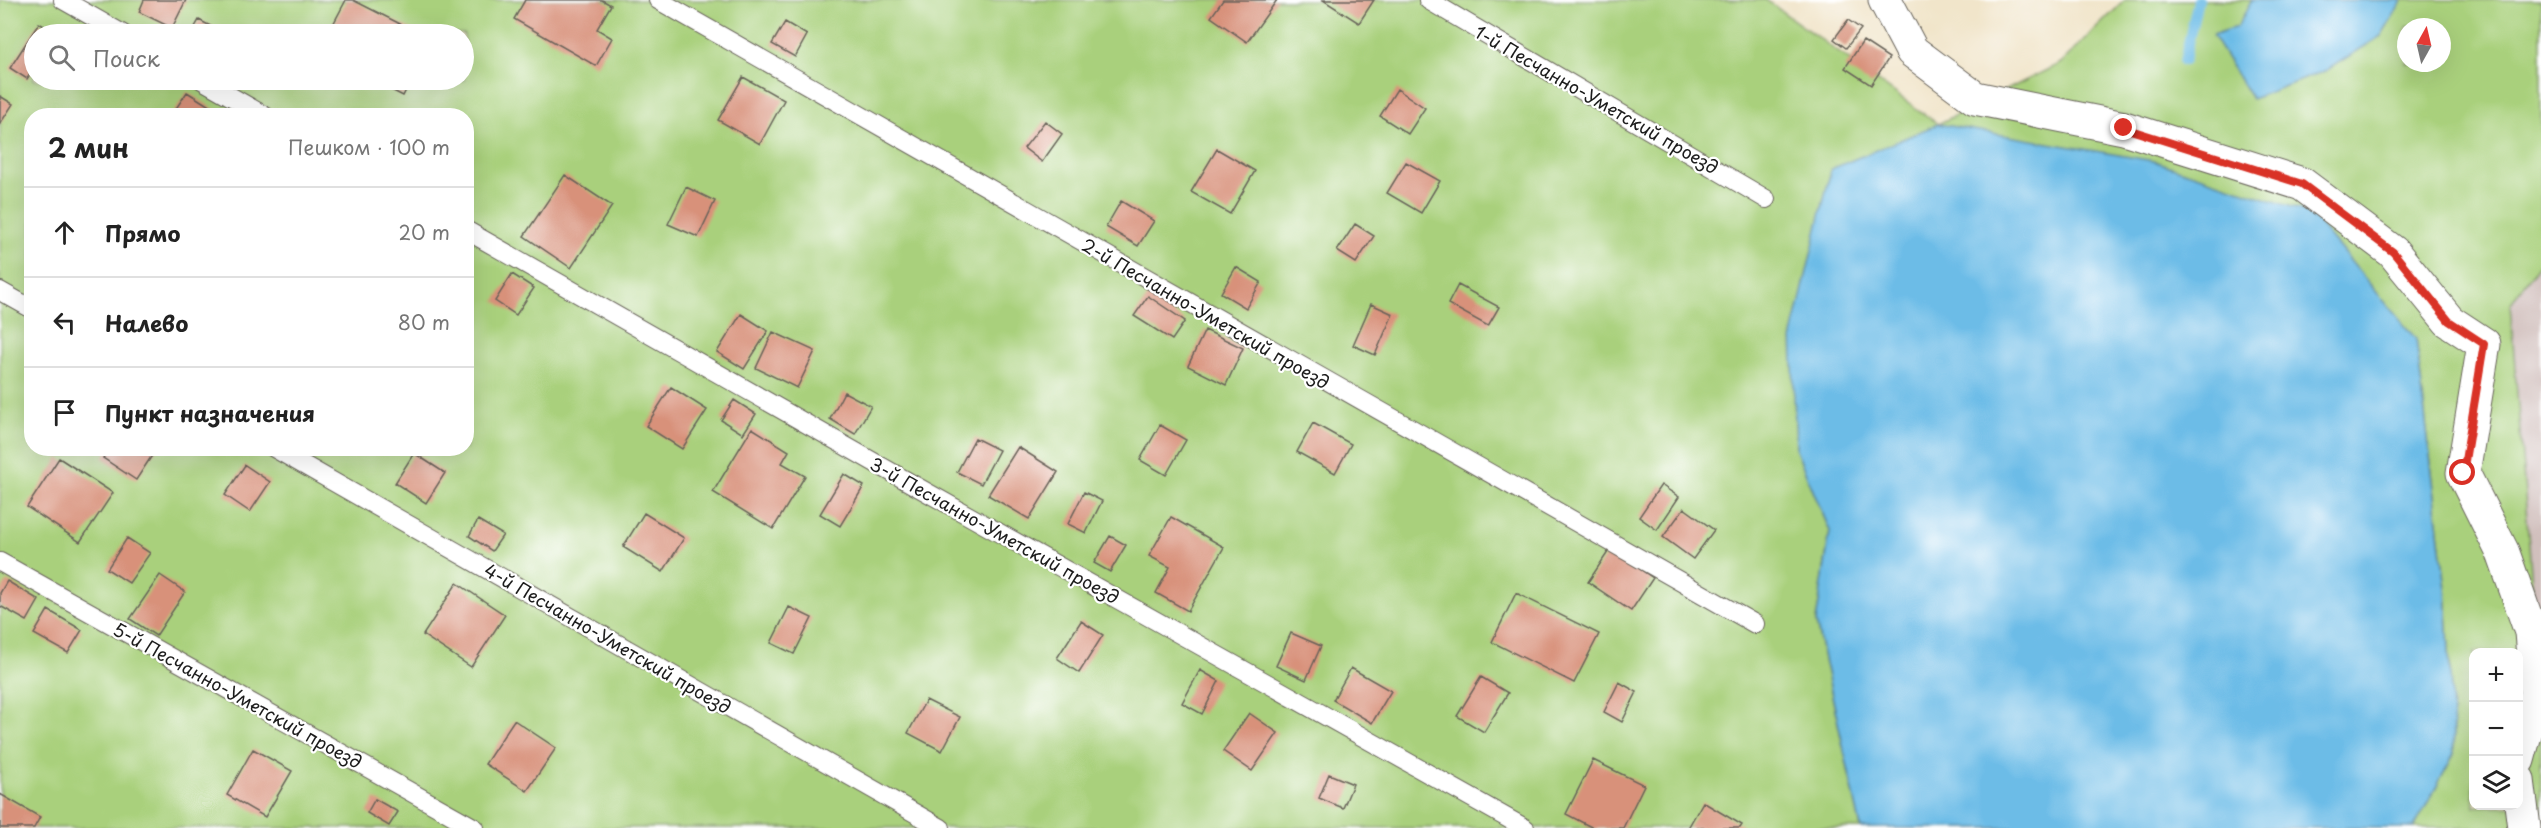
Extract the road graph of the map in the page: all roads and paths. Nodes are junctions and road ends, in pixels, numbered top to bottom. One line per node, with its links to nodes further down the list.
1 (63, 0): 5 (lane)
2 (658, 0): 14 (lane, 2-й Песчанно-Уметский проезд)
3 (1428, 0): 8 (lane, 1-й Песчанно-Уметский проезд)
4 (1885, 0): 15 (street)
5 (105, 24)
6 (220, 90): 7 (lane)
7 (252, 108)
8 (1766, 199)
9 (474, 235): 19 (lane, 3-й Песчанно-Уметский проезд)
10 (0, 291): 11 (lane)
11 (24, 304)
12 (288, 456): 18 (lane, 4-й Песчанно-Уметский проезд)
13 (0, 562): 17 (lane, 5-й Песчанно-Уметский проезд)
14 (1755, 624)
15 (2519, 756)
16 (2522, 810): 20 (street)
17 (475, 828)
18 (941, 828)
19 (1526, 828)
20 (2524, 828)

